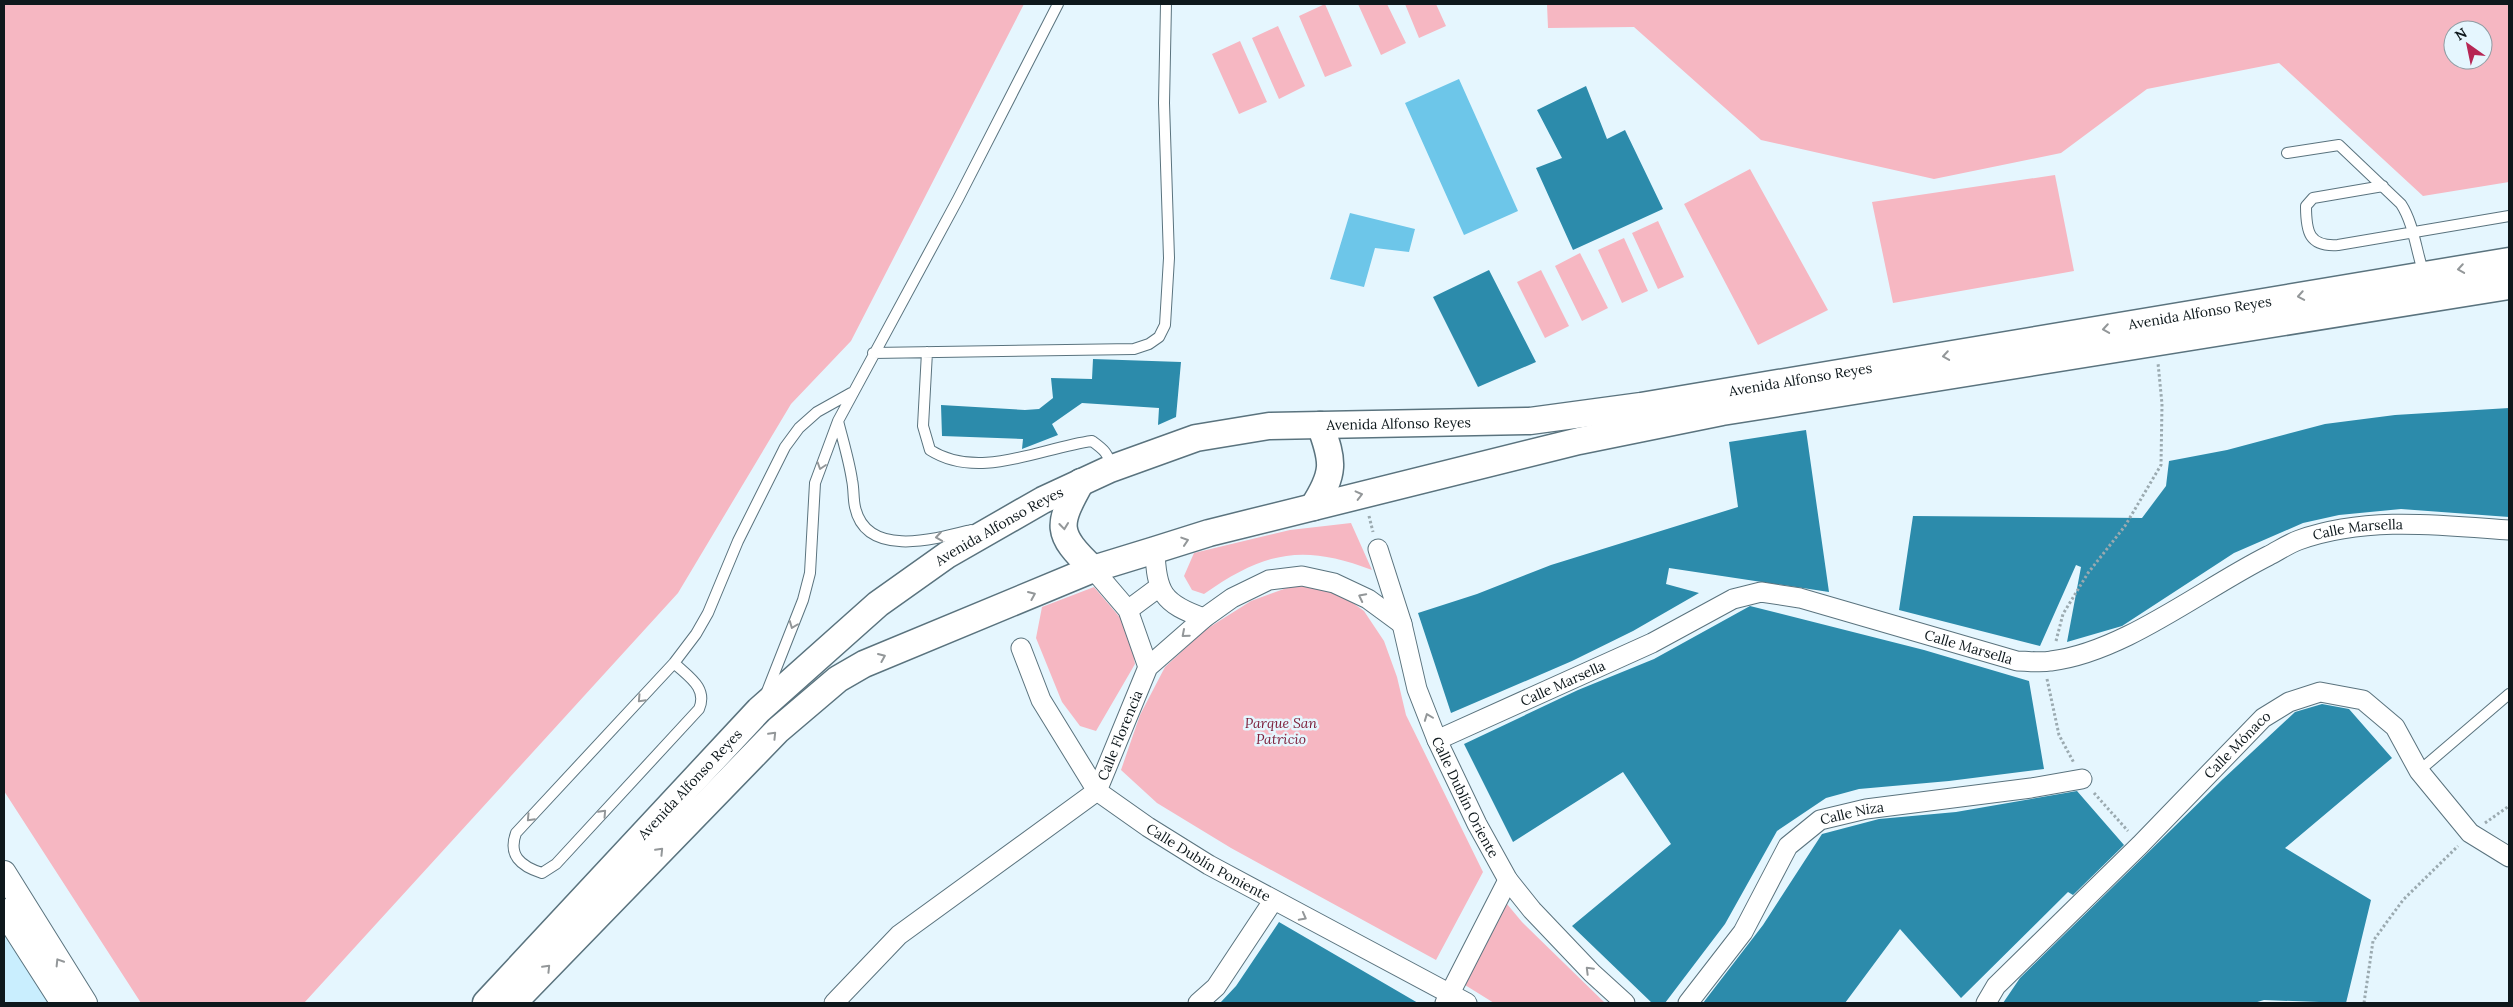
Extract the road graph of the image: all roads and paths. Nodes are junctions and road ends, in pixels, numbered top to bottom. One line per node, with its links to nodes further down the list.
1 (1058, 4): 12 (lane)
2 (1166, 4): 11 (lane)
3 (2288, 153): 4 (lane)
4 (2384, 186): 6 (lane); 6 (lane)
5 (2509, 216): 6 (lane)
6 (2412, 232): 8 (lane)
7 (2509, 261): 8 (main road, Avenida Alfonso Reyes, one-way to 8)
8 (2424, 275): 15 (main road, Avenida Alfonso Reyes, one-way to 15)
9 (2509, 286): 10 (main road, Avenida Alfonso Reyes)
10 (2157, 344): 18 (main road, Avenida Alfonso Reyes, one-way to 10); 29 (path)
11 (927, 352): 12 (lane); 16 (lane)
12 (873, 353): 13 (lane)
13 (851, 393): 14 (lane); 30 (lane)
14 (838, 421): 19 (lane, one-way to 14); 33 (lane, one-way to 33)
15 (1320, 426): 16 (main road, Avenida Alfonso Reyes); 18 (main road)
16 (1110, 468): 17 (main road, Avenida Alfonso Reyes)
17 (1081, 482): 19 (main road, Avenida Alfonso Reyes); 23 (main road, one-way to 23)
18 (1314, 507): 22 (main road, Avenida Alfonso Reyes, one-way to 18)
19 (1004, 522): 33 (main road, Avenida Alfonso Reyes)
20 (2509, 530): 29 (street, Calle Marsella)
21 (1378, 549): 27 (street, Calle Dublín Oriente)
22 (1155, 550): 23 (main road, Avenida Alfonso Reyes); 24 (street)
23 (1093, 569): 25 (street); 50 (main road, Avenida Alfonso Reyes, one-way to 23)
24 (1159, 587): 25 (street); 26 (street)
25 (1128, 610): 31 (street)
26 (1204, 618): 27 (street, Calle Florencia, one-way to 26); 31 (street, Calle Florencia, one-way to 31)
27 (1402, 624): 34 (street, Calle Dublín Oriente, one-way to 27)
28 (1021, 648): 37 (street, Calle Dublín Poniente)
29 (2050, 662): 34 (street, Calle Marsella); 36 (path)
30 (674, 663): 30 (lane, one-way to 30)
31 (1148, 667): 37 (street, Calle Florencia)
32 (2509, 694): 35 (lane)
33 (759, 710): 49 (main road, Avenida Alfonso Reyes)
34 (1437, 740): 43 (street, Calle Dublín Oriente)
35 (2419, 771): 39 (street, Calle Mónaco); 40 (street, Calle Mónaco)
36 (2082, 779): 40 (path); 55 (street, Calle Niza)
37 (1097, 791): 44 (street, Calle Dublín Poniente); 51 (street, Calle Florencia)
38 (2509, 806): 39 (path)
39 (2470, 833): 41 (street, Calle Mónaco); 57 (path)
40 (2140, 844): 56 (street, Calle Mónaco)
41 (2509, 857)
42 (4, 873): 48 (street, one-way to 42)
43 (1508, 880): 46 (street); 54 (street, Calle Dublín Oriente, one-way to 43)
44 (1273, 901): 46 (street, Calle Dublín Poniente, one-way to 46); 52 (street)
45 (4, 911): 47 (street)
46 (1448, 998): 53 (street, Calle Dublín Poniente)
47 (63, 1003)
48 (85, 1003)
49 (486, 1003)
50 (513, 1003)
51 (834, 1003)
52 (1198, 1003)
53 (1466, 1003)
54 (1625, 1003)
55 (1688, 1003)
56 (1986, 1003)
57 (2364, 1003)

